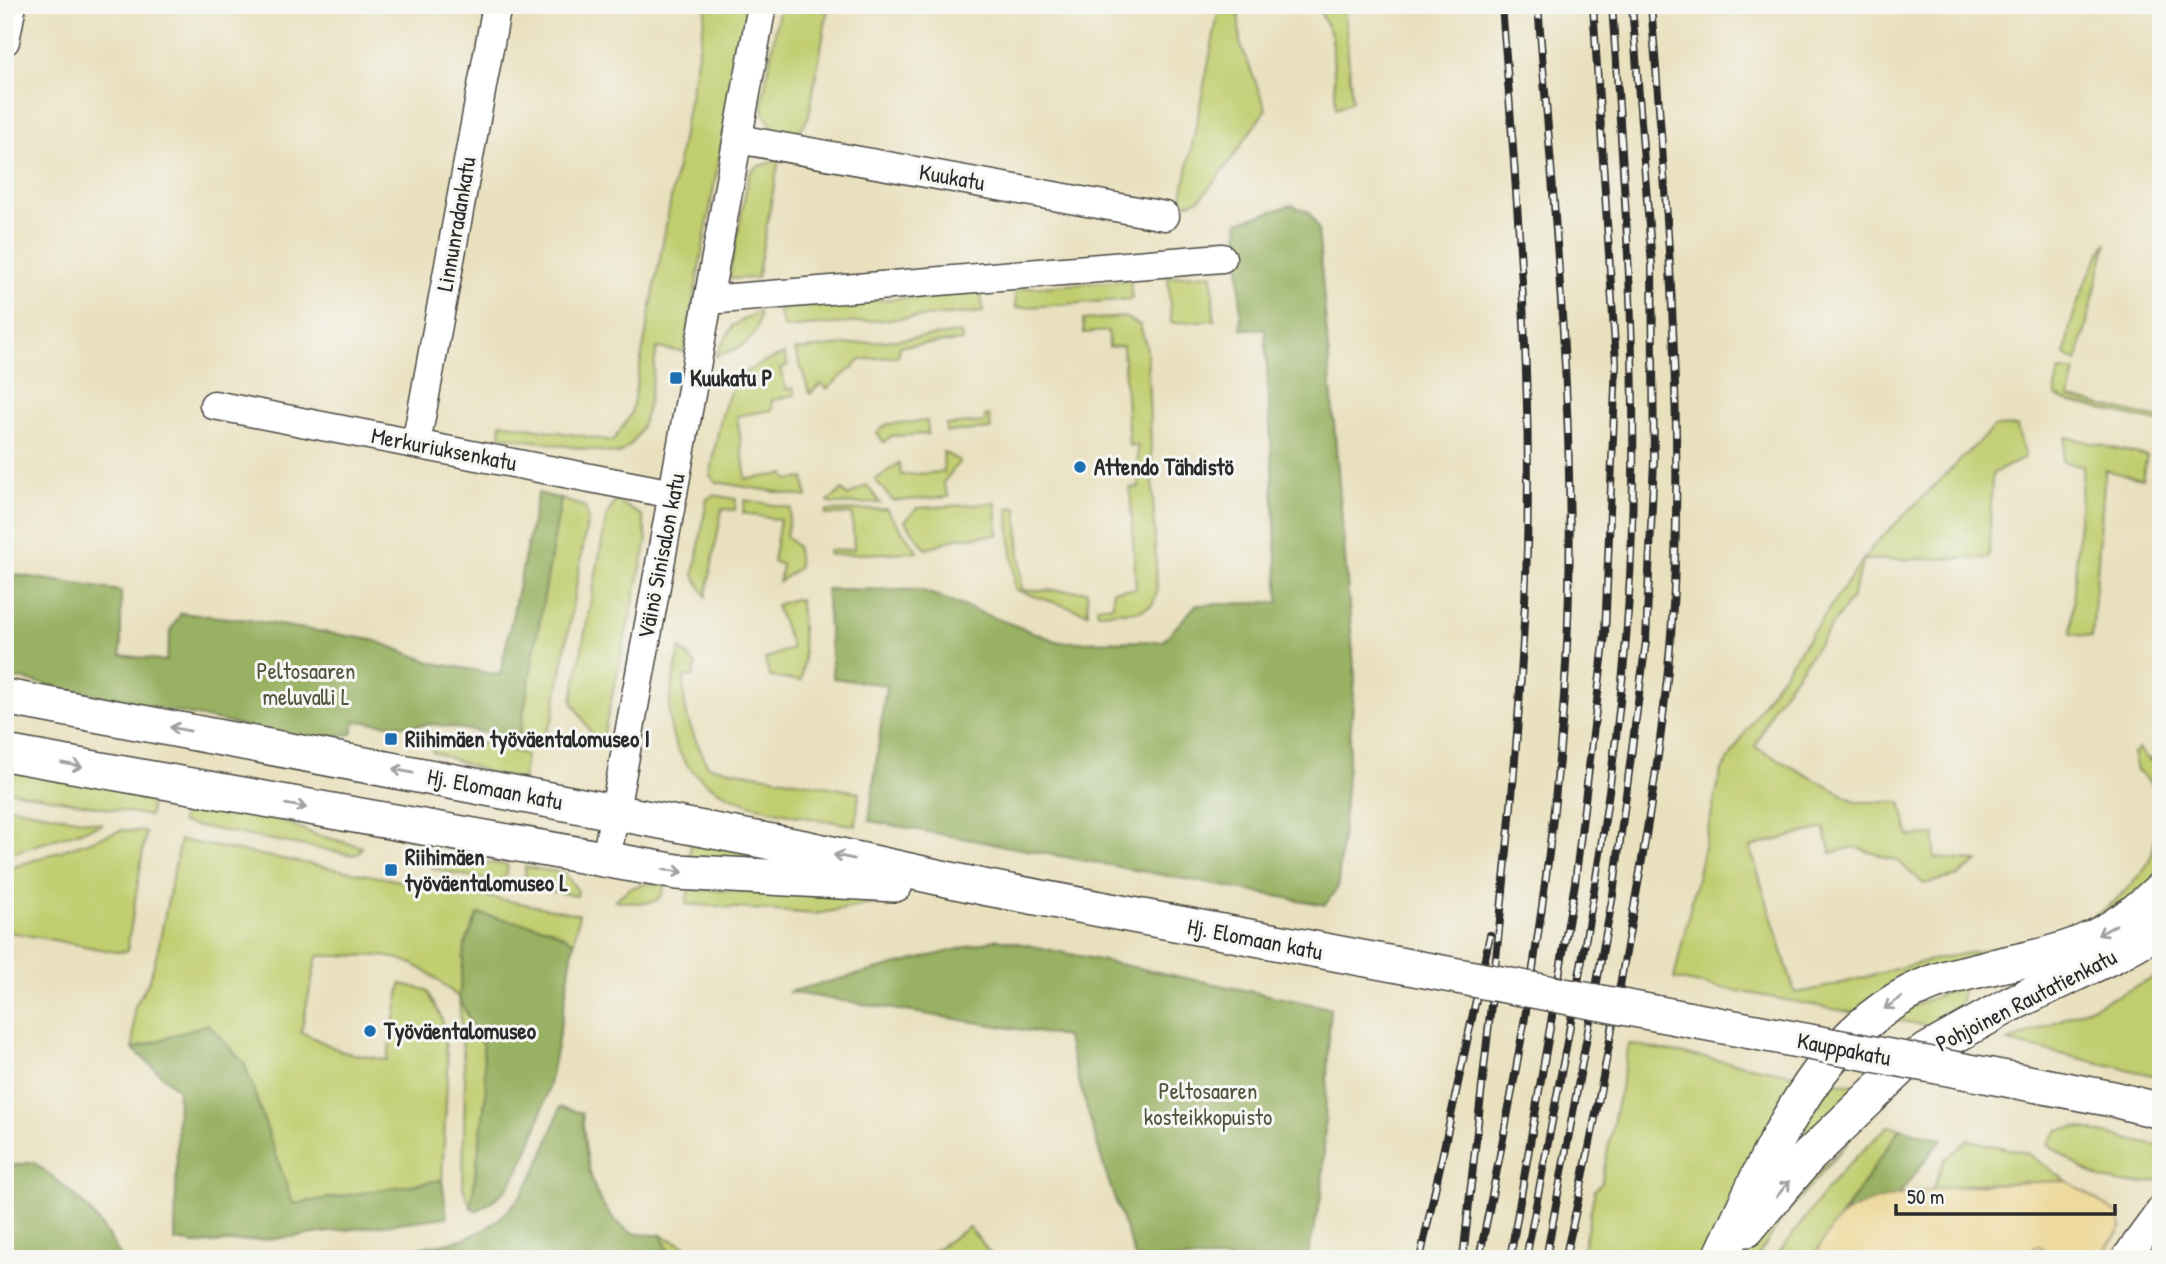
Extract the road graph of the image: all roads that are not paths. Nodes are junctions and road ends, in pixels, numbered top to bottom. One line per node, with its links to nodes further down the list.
1 (12, 5): 4 (street)
2 (497, 5): 10 (street, Linnunradankatu)
3 (762, 5): 5 (street, Väinö Sinisalon katu)
4 (5, 41)
5 (738, 139): 6 (street, Kuukatu); 8 (street, Väinö Sinisalon katu)
6 (1165, 216)
7 (1222, 258): 8 (street)
8 (708, 300): 11 (street, Väinö Sinisalon katu)
9 (214, 405): 10 (street, Merkuriuksenkatu)
10 (416, 444): 11 (street, Merkuriuksenkatu)
11 (673, 494): 14 (street, Väinö Sinisalon katu)
12 (5, 697): 14 (street, Hj. Elomaan katu, one-way to 12)
13 (5, 753): 15 (street, Hj. Elomaan katu, one-way to 15)
14 (615, 811): 15 (street); 16 (street, Hj. Elomaan katu, one-way to 14)
15 (606, 860): 16 (street, Hj. Elomaan katu, one-way to 16)
16 (983, 887): 19 (street, Hj. Elomaan katu, bridge)
17 (2161, 889): 22 (street, Pohjoinen Rautatienkatu, one-way to 22)
18 (2161, 929): 22 (street, Pohjoinen Rautatienkatu, one-way to 18)
19 (1526, 990): 20 (street, Kauppakatu, bridge)
20 (2161, 1111)
21 (2161, 1210): 23 (street)
22 (1721, 1258)
23 (2125, 1259)

